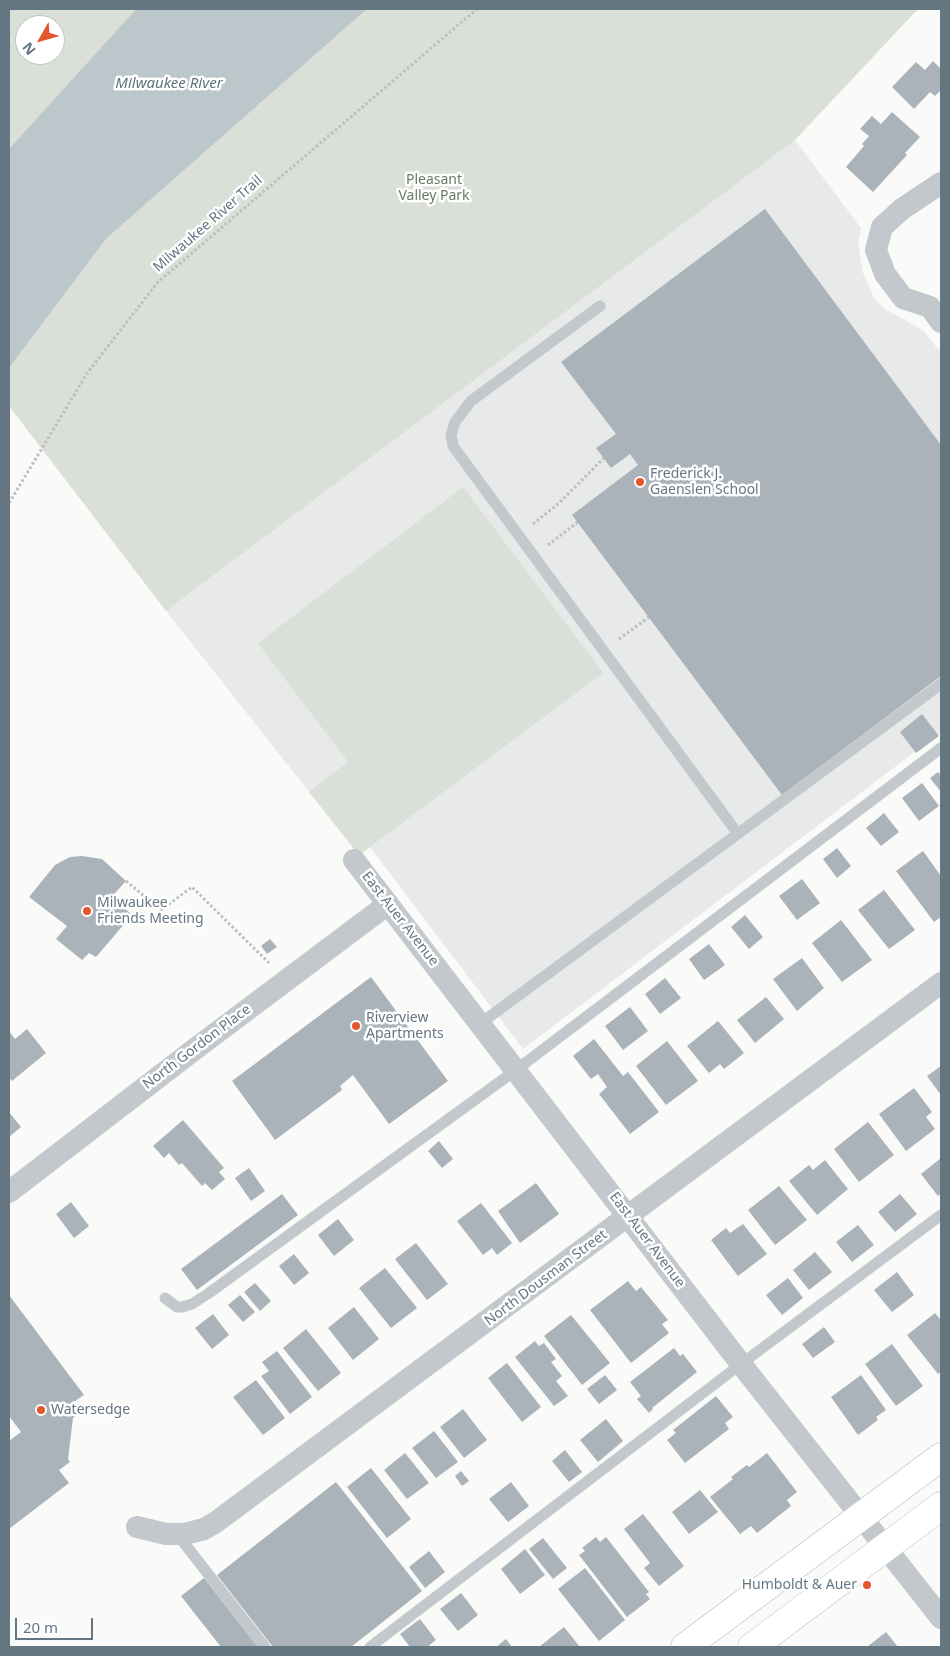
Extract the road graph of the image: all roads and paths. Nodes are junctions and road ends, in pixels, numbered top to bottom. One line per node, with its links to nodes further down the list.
1 (477, 9): 6 (path, Milwaukee River Trail)
2 (941, 183): 4 (street)
3 (600, 306): 14 (lane)
4 (936, 314)
5 (604, 458): 8 (path)
6 (9, 503)
7 (578, 522): 9 (path)
8 (530, 526)
9 (546, 546)
10 (648, 617): 11 (path)
11 (616, 641)
12 (941, 684): 14 (lane)
13 (941, 748): 21 (lane)
14 (738, 834): 20 (lane)
15 (354, 860): 17 (street, East Auer Avenue)
16 (126, 881): 18 (path)
17 (388, 904): 20 (street, East Auer Avenue); 22 (street, North Gordon Place)
18 (273, 965)
19 (941, 983): 24 (street, North Dousman Street)
20 (481, 1023): 21 (street, East Auer Avenue)
21 (516, 1070): 24 (street, East Auer Avenue); 25 (lane)
22 (9, 1192)
23 (941, 1215): 26 (lane)
24 (629, 1216): 26 (street, East Auer Avenue); 31 (street, North Dousman Street)
25 (165, 1298)
26 (741, 1364): 29 (street, East Auer Avenue); 35 (lane)
27 (941, 1457): 29 (main road)
28 (941, 1506): 32 (main road)
29 (862, 1516): 32 (street, East Auer Avenue); 36 (main road)
30 (137, 1526): 31 (street, North Dousman Street)
31 (177, 1534): 34 (lane)
32 (886, 1547): 33 (street, East Auer Avenue); 37 (main road)
33 (941, 1618)
34 (264, 1647)
35 (370, 1647)
36 (685, 1647)
37 (752, 1647)

